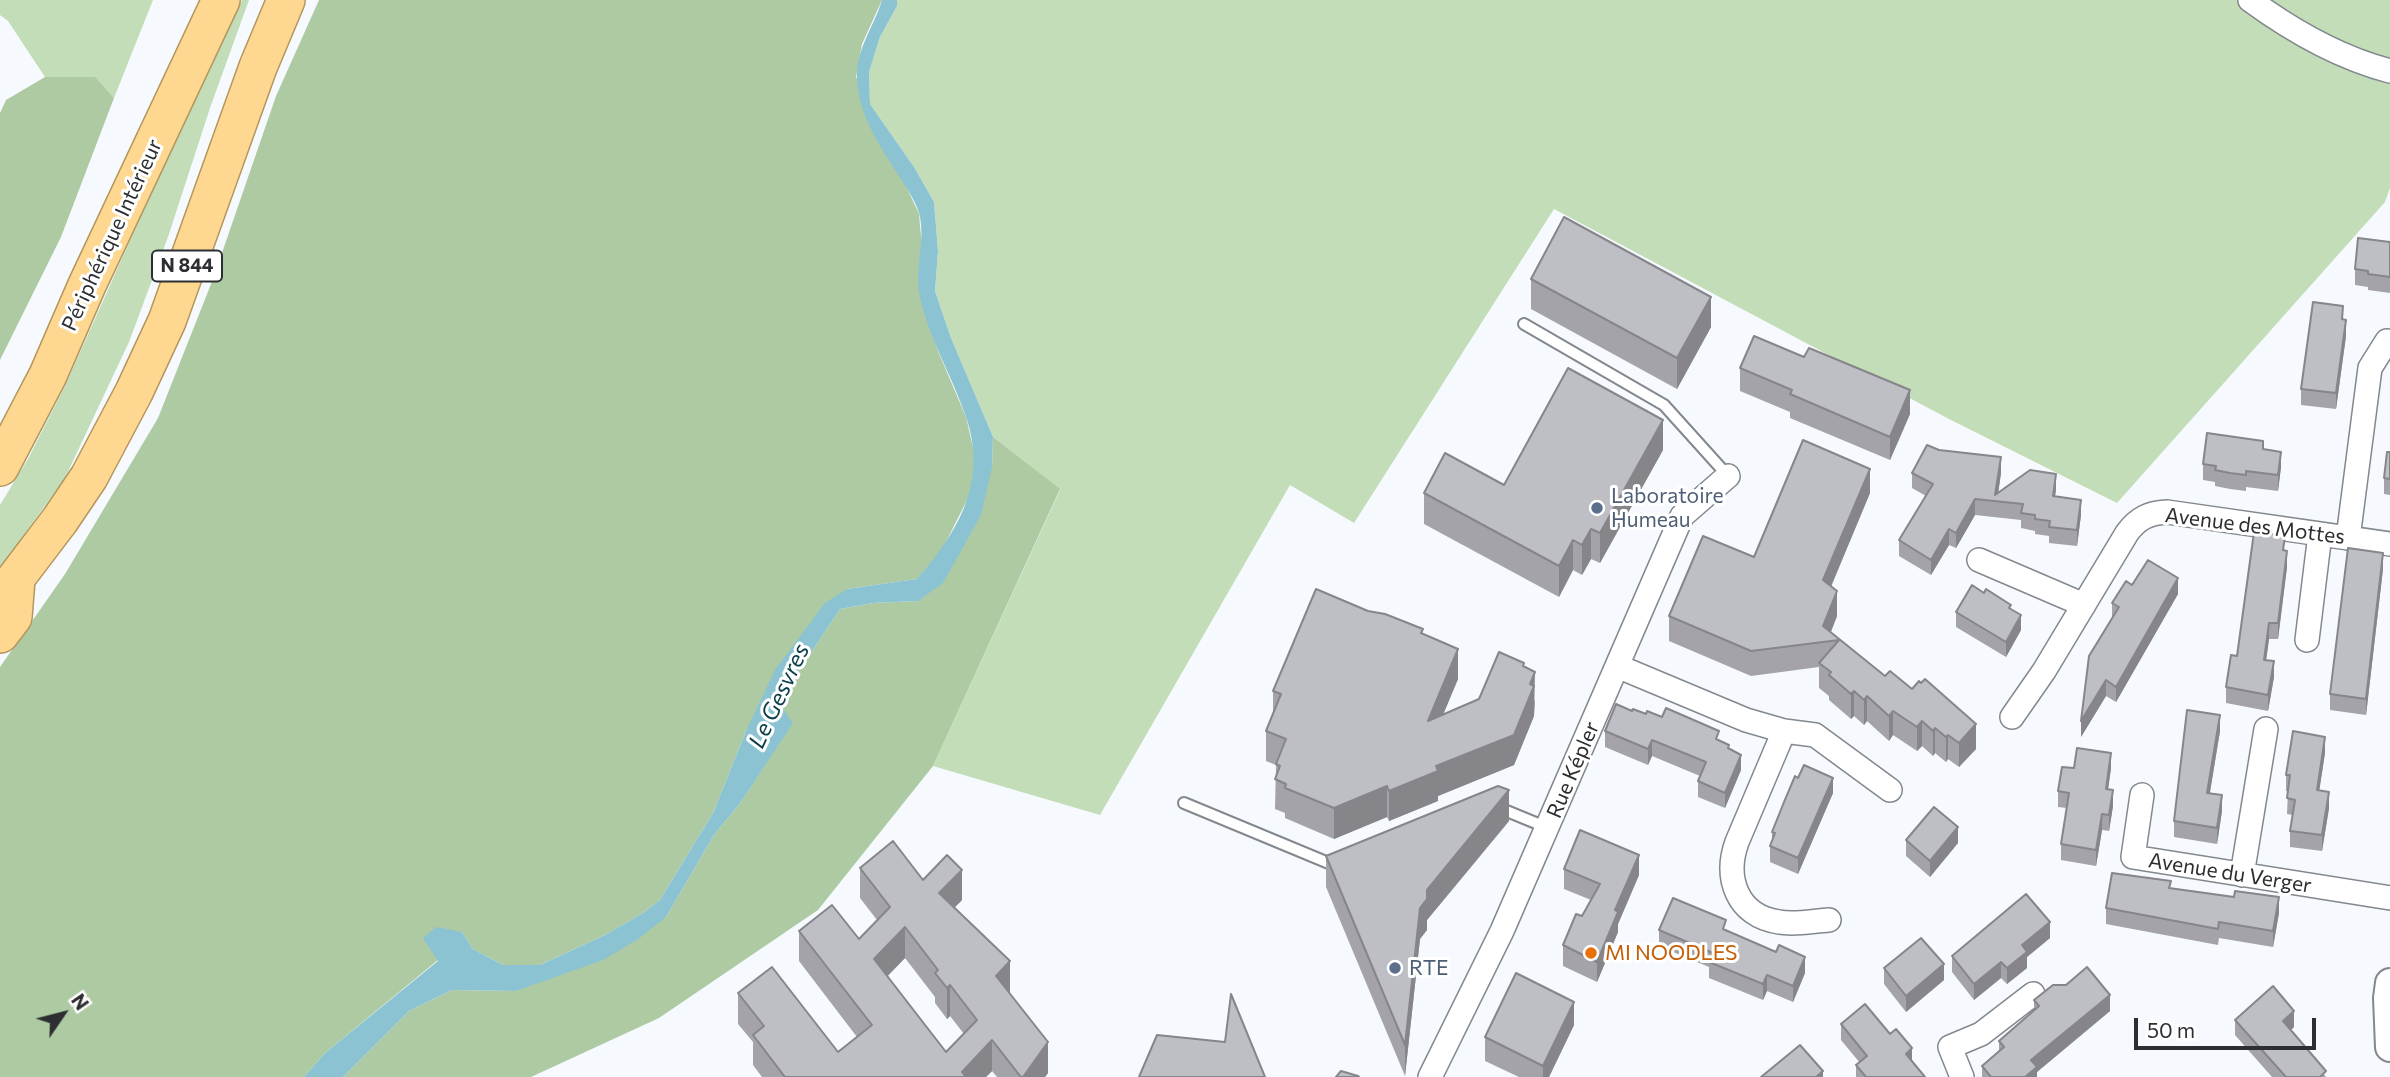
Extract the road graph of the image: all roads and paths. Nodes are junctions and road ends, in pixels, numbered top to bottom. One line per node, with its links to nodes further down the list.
1 (220, 0): 5 (highway, Périphérique Intérieur)
2 (286, 0): 15 (highway, N 844)
3 (2250, 0): 4 (street)
4 (2390, 71)
5 (87, 285): 8 (highway); 9 (highway, Périphérique Intérieur)
6 (1524, 324): 10 (lane)
7 (2387, 341): 12 (street)
8 (0, 422)
9 (0, 467)
10 (1728, 476): 19 (street, Rue Képler)
11 (2320, 534): 12 (street, Avenue des Mottes); 16 (street, Avenue des Mottes); 18 (street)
12 (2348, 538): 13 (street, Avenue des Mottes)
13 (2390, 544)
14 (1979, 560): 16 (street)
15 (8, 589): 17 (highway)
16 (2084, 605): 20 (street, Avenue des Mottes)
17 (0, 634)
18 (2307, 640)
19 (1617, 666): 22 (street); 27 (street, Rue Képler)
20 (2012, 716)
21 (2266, 729): 29 (street)
22 (1784, 731): 23 (street); 31 (street)
23 (1890, 790)
24 (2142, 795): 29 (street, Avenue du Verger)
25 (1184, 803): 28 (lane)
26 (1486, 808): 27 (lane)
27 (1548, 828): 35 (street, Rue Képler)
28 (1353, 856)
29 (2242, 875): 30 (street, Avenue du Verger)
30 (2390, 898)
31 (1829, 920)
32 (2390, 983): 34 (street)
33 (2034, 994): 36 (street)
34 (2390, 1047)
35 (1430, 1077)
36 (1962, 1077)

